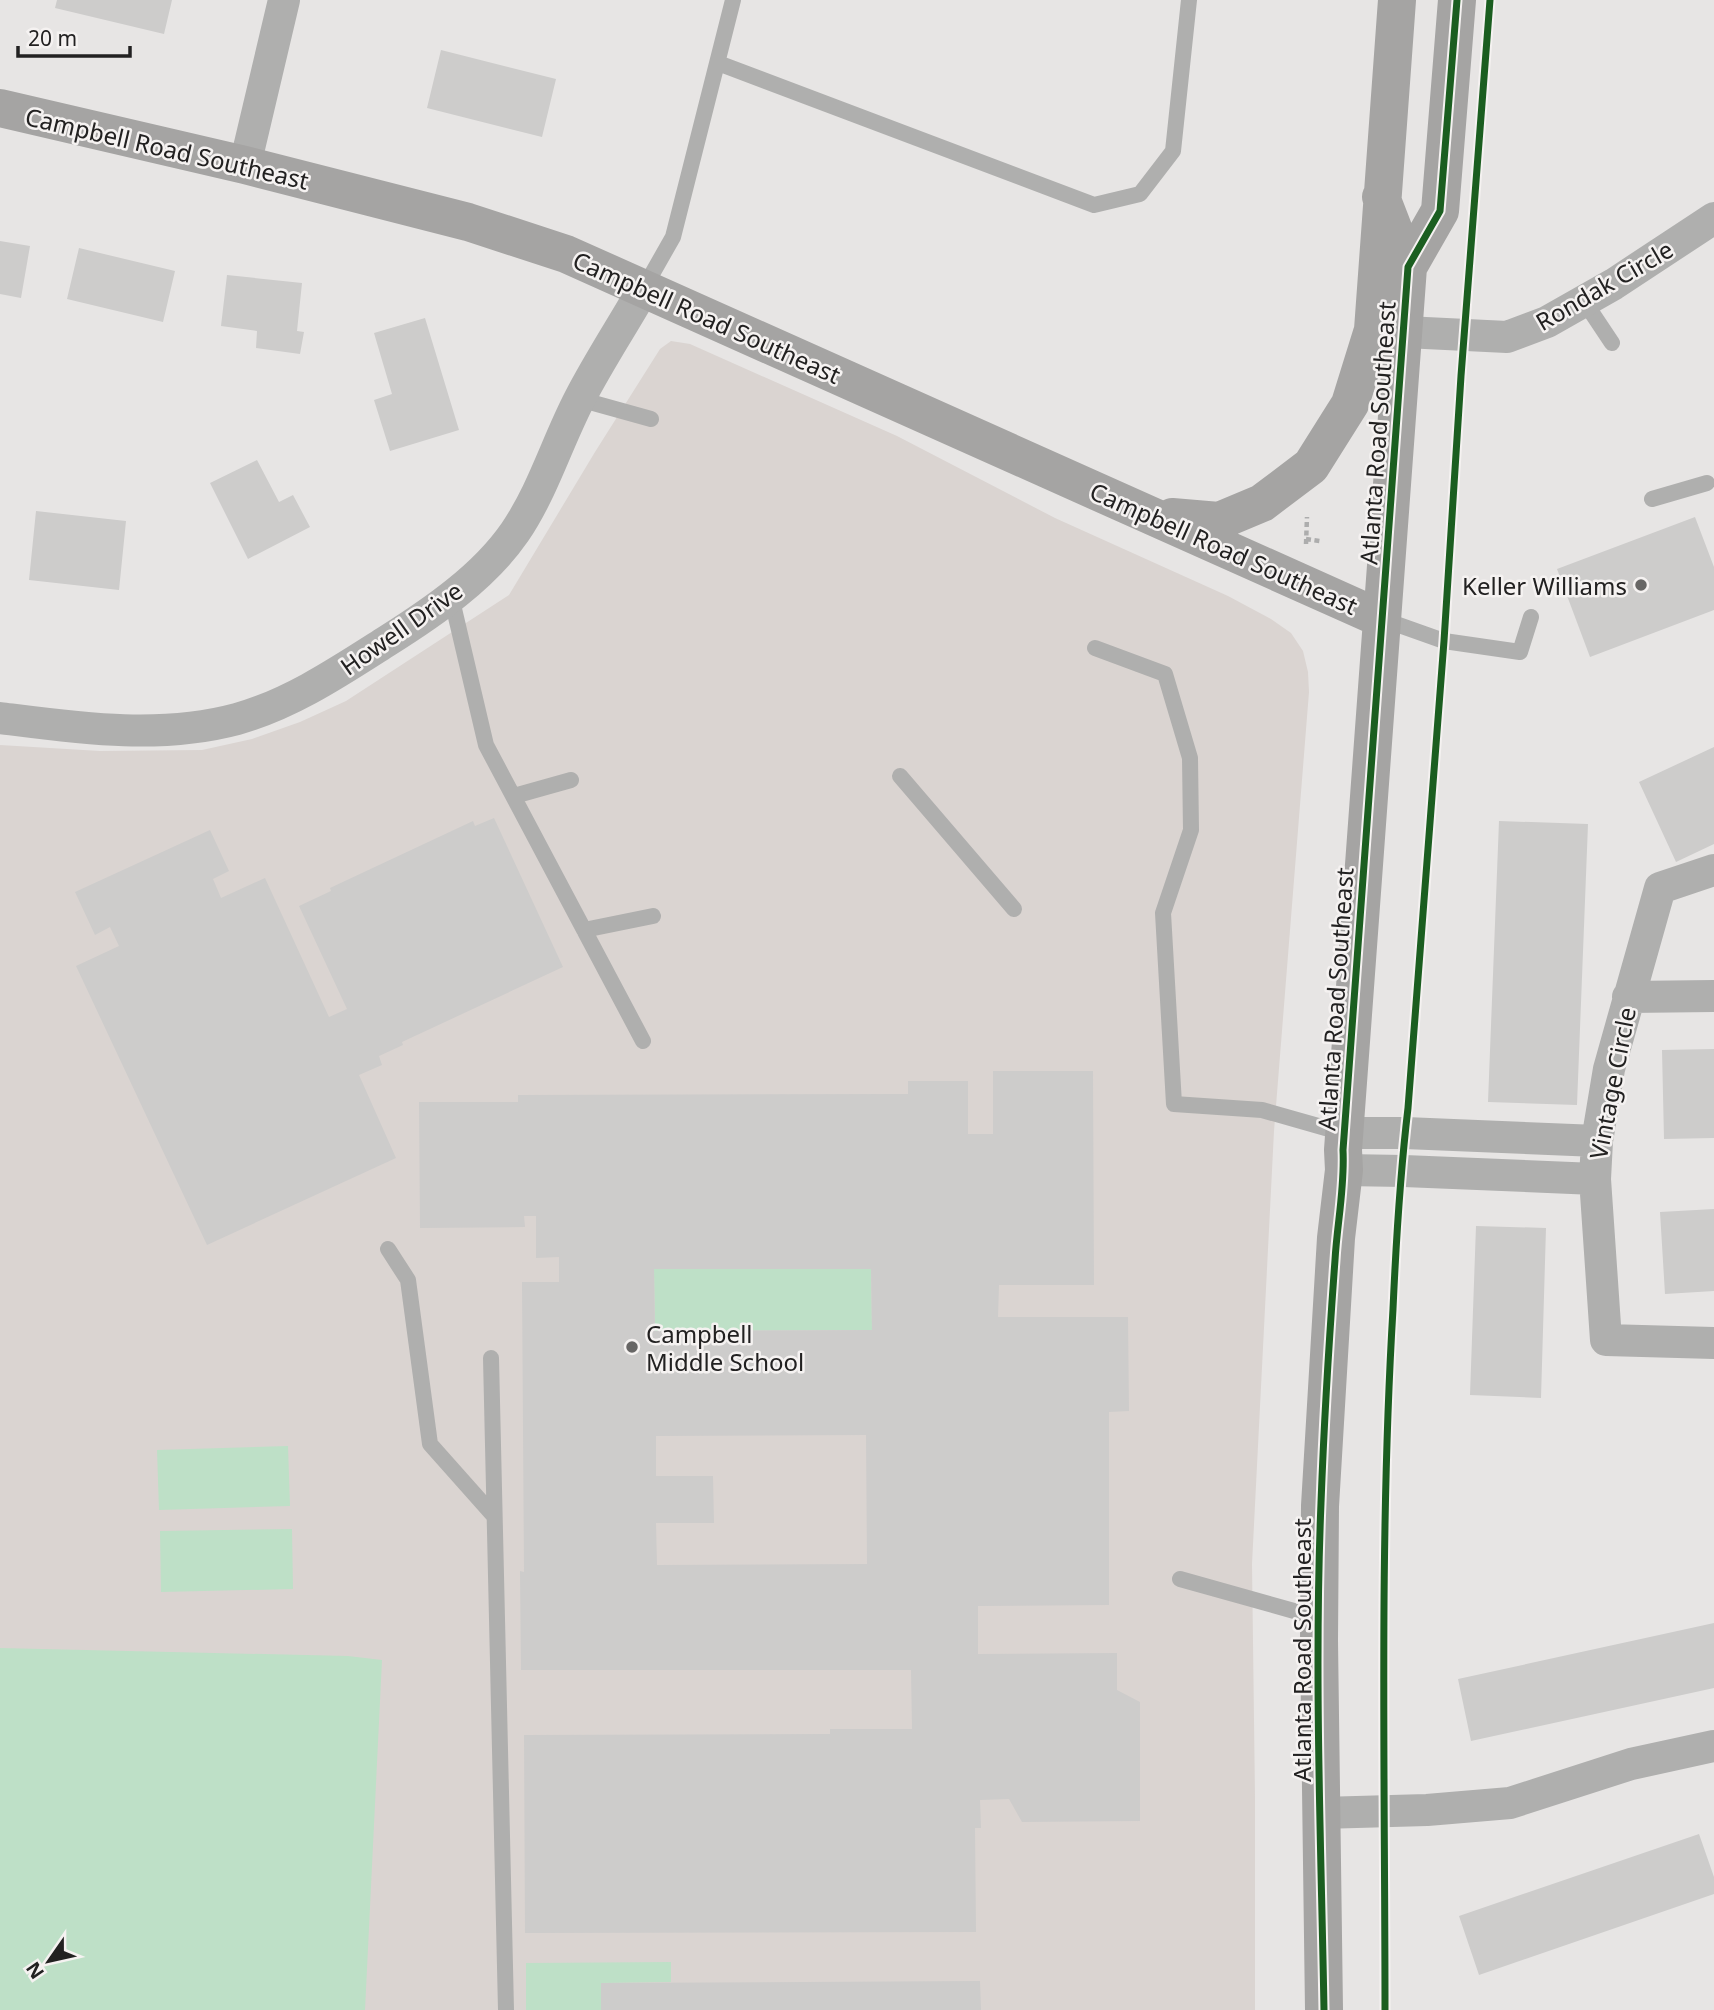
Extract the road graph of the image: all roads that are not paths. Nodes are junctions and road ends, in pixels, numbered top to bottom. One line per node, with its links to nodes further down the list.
1 (284, 0): 8 (street)
2 (733, 0): 6 (lane)
3 (1189, 0): 6 (lane)
4 (1397, 0): 9 (main road, Atlanta Road Southeast)
5 (1457, 0): 11 (main road, Atlanta Road Southeast)
6 (718, 63): 12 (lane)
7 (0, 108): 8 (main road, Campbell Road Southeast)
8 (245, 165): 12 (main road, Campbell Road Southeast)
9 (1381, 197): 11 (main road, Atlanta Road Southeast); 20 (main road)
10 (1714, 218): 13 (street, Rondak Circle)
11 (1409, 267): 14 (main road, Atlanta Road Southeast)
12 (644, 288): 16 (street, Howell Drive); 20 (main road, Campbell Road Southeast)
13 (1584, 301): 14 (street, Rondak Circle); 15 (lane)
14 (1405, 332): 23 (main road, Atlanta Road Southeast)
15 (1612, 344)
16 (579, 399): 17 (lane); 21 (street, Howell Drive)
17 (651, 419)
18 (1707, 484): 19 (lane)
19 (1652, 499)
20 (1149, 515): 23 (main road, Campbell Road Southeast)
21 (451, 596): 25 (street, Howell Drive); 28 (lane)
22 (1531, 617): 23 (lane)
23 (1382, 619): 36 (main road, Atlanta Road Southeast)
24 (1095, 648): 36 (lane)
25 (0, 718)
26 (900, 776): 30 (lane)
27 (571, 780): 28 (lane)
28 (514, 796): 32 (lane)
29 (1714, 870): 34 (street, Vintage Circle)
30 (1014, 909)
31 (653, 916): 32 (lane)
32 (584, 930): 35 (lane)
33 (1714, 996): 34 (street)
34 (1628, 998): 37 (street, Vintage Circle)
35 (643, 1041)
36 (1344, 1133): 37 (street); 38 (main road, Atlanta Road Southeast)
37 (1597, 1141): 39 (street, Vintage Circle)
38 (1344, 1170): 39 (street); 45 (main road, Atlanta Road Southeast)
39 (1595, 1179): 41 (street, Vintage Circle)
40 (388, 1249): 43 (lane)
41 (1714, 1343)
42 (491, 1358): 43 (lane)
43 (494, 1516): 48 (lane)
44 (1180, 1578): 45 (lane)
45 (1320, 1618): 47 (main road, Atlanta Road Southeast)
46 (1714, 1746): 47 (street)
47 (1321, 1813): 49 (main road, Atlanta Road Southeast)
48 (506, 2010)
49 (1324, 2010)

